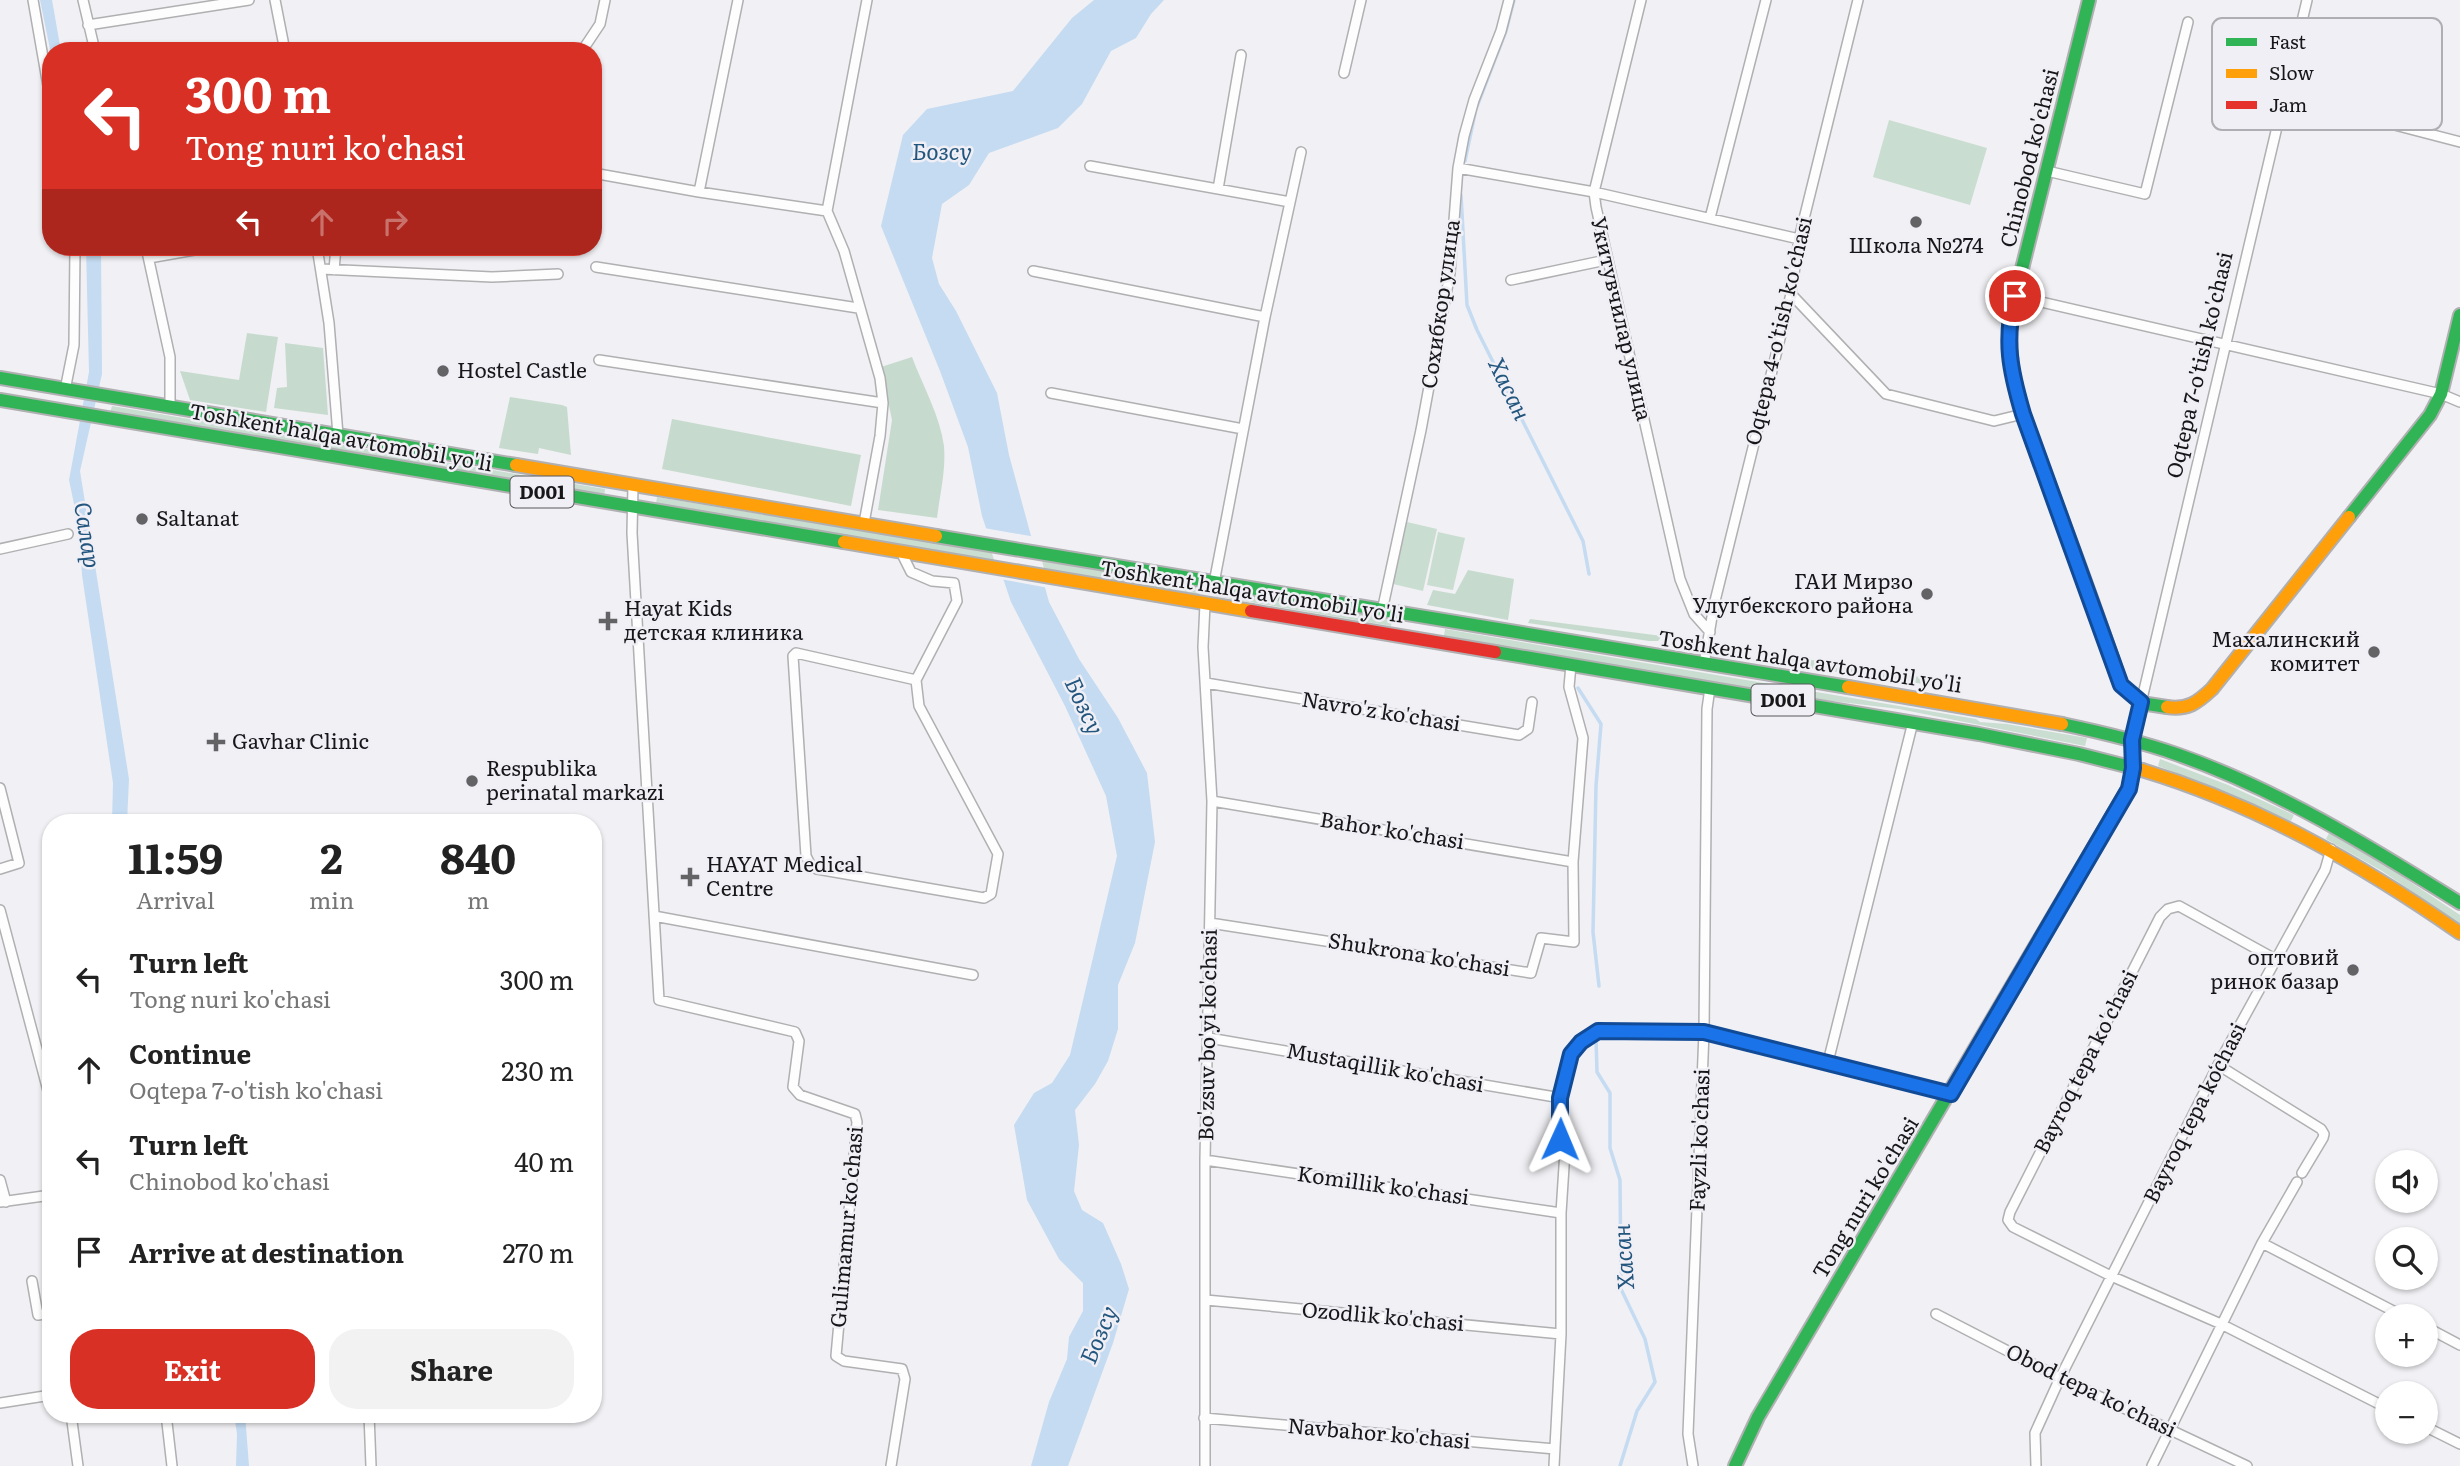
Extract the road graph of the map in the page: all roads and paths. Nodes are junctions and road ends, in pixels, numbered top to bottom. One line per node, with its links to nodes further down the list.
1 (33, 0): 21 (street)
2 (83, 0): 17 (street)
3 (249, 0): 17 (street)
4 (275, 0): 19 (street)
5 (605, 0): 20 (street)
6 (738, 0): 33 (street)
7 (867, 0): 36 (street)
8 (1361, 0): 23 (street)
9 (1509, 0): 29 (street, Сохибкор улица)
10 (1641, 0): 34 (street, Укитувчилар улица)
11 (1766, 0): 37 (street)
12 (1858, 0): 38 (street, Oqtepa 4-o'tish ko'chasi)
13 (2089, 0): 30 (main road, Chinobod ko'chasi)
14 (2307, 0): 15 (street, Oqtepa 7-o'tish ko'chasi)
15 (2303, 18)
16 (2188, 22): 30 (street)
17 (88, 25): 18 (street)
18 (93, 42)
19 (283, 42)
20 (588, 42)
21 (42, 52)
22 (1241, 54): 32 (street)
23 (1344, 73)
24 (2276, 130): 56 (street, Oqtepa 7-o'tish ko'chasi)
25 (2412, 130): 26 (street)
26 (2460, 142)
27 (1301, 152): 35 (street)
28 (1090, 166): 32 (street)
29 (1458, 168): 34 (street); 77 (street, Сохибкор улица)
30 (2047, 171): 52 (main road, Chinobod ko'chasi)
31 (602, 175): 33 (street)
32 (1218, 189): 35 (street)
33 (699, 192): 36 (street)
34 (1594, 192): 37 (street); 44 (street, Укитувчилар улица)
35 (1290, 202): 55 (street)
36 (827, 211): 53 (street)
37 (1710, 218): 38 (street)
38 (1799, 239): 51 (street, Oqtepa 4-o'tish ko'chasi)
39 (75, 256): 59 (street)
40 (160, 256): 43 (street)
41 (319, 256): 46 (street)
42 (335, 256): 47 (street)
43 (149, 258): 65 (street)
44 (1606, 260): 50 (street); 79 (street, Укитувчилар улица)
45 (596, 267): 53 (street)
46 (321, 269): 47 (street); 68 (street)
47 (334, 270): 49 (street)
48 (1033, 271): 55 (street)
49 (558, 274)
50 (1511, 280)
51 (1791, 294): 66 (street); 79 (street, Oqtepa 4-o'tish ko'chasi)
52 (2015, 296): 56 (street); 66 (main road, Chinobod ko'chasi)
53 (858, 308): 64 (street)
54 (2460, 315): 61 (main road)
55 (1265, 317): 67 (street)
56 (2224, 345): 61 (street); 87 (street, Oqtepa 7-o'tish ko'chasi)
57 (599, 360): 64 (street)
58 (0, 378): 59 (main road, Toshkent halqa avtomobil yo'li / D001)
59 (71, 391): 65 (main road, Toshkent halqa avtomobil yo'li / D001)
60 (1051, 393): 67 (street)
61 (2441, 394): 63 (street); 87 (main road)
62 (0, 400): 70 (main road, Toshkent halqa avtomobil yo'li / D001)
63 (2460, 402)
64 (883, 403): 71 (street)
65 (170, 407): 68 (main road, Toshkent halqa avtomobil yo'li / D001)
66 (2023, 414): 87 (main road, Chinobod ko'chasi)
67 (1243, 429): 75 (street)
68 (338, 435): 69 (main road, Toshkent halqa avtomobil yo'li / D001)
69 (633, 485): 70 (street, Gulimamur ko'chasi); 71 (main road, Toshkent halqa avtomobil yo'li / D001)
70 (632, 507): 74 (main road, Toshkent halqa avtomobil yo'li / D001); 98 (street, Gulimamur ko'chasi)
71 (864, 523): 75 (main road, Toshkent halqa avtomobil yo'li / D001)
72 (68, 534): 73 (street)
73 (0, 549)
74 (901, 552): 76 (main road, Toshkent halqa avtomobil yo'li / D001); 83 (street)
75 (1214, 583): 77 (main road, Toshkent halqa avtomobil yo'li / D001)
76 (1205, 604): 80 (main road, Toshkent halqa avtomobil yo'li / D001); 84 (street, Bo'zsuv bo'yi ko'chasi)
77 (1382, 611): 78 (main road, Toshkent halqa avtomobil yo'li / D001)
78 (1417, 616): 80 (main road); 81 (main road, Toshkent halqa avtomobil yo'li / D001)
79 (1710, 632): 81 (street, Oqtepa 4-o'tish ko'chasi)
80 (1413, 638): 82 (main road, Toshkent halqa avtomobil yo'li / D001)
81 (1704, 664): 89 (main road, Toshkent halqa avtomobil yo'li / D001)
82 (1571, 665): 85 (main road, Toshkent halqa avtomobil yo'li / D001); 94 (street, Shukrona ko'chasi)
83 (916, 680): 83 (street)
84 (1206, 683): 86 (street, Navro'z ko'chasi); 92 (street, Bo'zsuv bo'yi ko'chasi)
85 (1710, 688): 88 (main road, Toshkent halqa avtomobil yo'li / D001); 103 (street, Fayzli ko'chasi)
86 (1532, 702)
87 (2141, 702): 89 (main road, Oqtepa 7-o'tish ko'chasi)
88 (1913, 722): 90 (main road, Toshkent halqa avtomobil yo'li / D001); 105 (street)
89 (2132, 740): 90 (main road, Oqtepa 7-o'tish ko'chasi); 96 (main road, Toshkent halqa avtomobil yo'li / D001)
90 (2133, 768): 93 (main road, Toshkent halqa avtomobil yo'li / D001); 108 (main road, Tong nuri ko'chasi)
91 (0, 788): 95 (street)
92 (1212, 801): 94 (street, Bahor ko'chasi); 99 (street, Bo'zsuv bo'yi ko'chasi)
93 (2331, 849): 100 (main road, Toshkent halqa avtomobil yo'li / D001); 101 (street, Bayroq tepa koʻchasi)
94 (1573, 862): 99 (street, Shukrona ko'chasi)
95 (0, 869)
96 (2460, 903)
97 (0, 910): 107 (street)
98 (654, 916): 102 (street); 141 (street, Gulimamur ko'chasi)
99 (1210, 923): 104 (street, Bo'zsuv bo'yi ko'chasi)
100 (2460, 933)
101 (2275, 959): 106 (street, Bayroq tepa koʻchasi); 116 (street, Bayroq tepa ko'chasi)
102 (973, 975)
103 (1704, 1032): 105 (street); 109 (street); 144 (street, Fayzli ko'chasi)
104 (1209, 1038): 109 (street, Mustaqillik ko'chasi); 110 (street, Bo'zsuv bo'yi ko'chasi)
105 (1828, 1062): 108 (street)
106 (2218, 1065): 115 (street); 116 (street, Bayroq tepa koʻchasi)
107 (42, 1068)
108 (1951, 1094): 145 (main road, Tong nuri ko'chasi)
109 (1560, 1098): 114 (street)
110 (1205, 1160): 114 (street, Komillik ko'chasi); 118 (street, Bo'zsuv bo'yi ko'chasi)
111 (0, 1180): 113 (street)
112 (42, 1196): 113 (street)
113 (3, 1202)
114 (1561, 1213): 124 (street)
115 (2262, 1243): 119 (street); 122 (street)
116 (2112, 1276): 122 (street); 126 (street, Bayroq tepa koʻchasi)
117 (32, 1281): 120 (street)
118 (1206, 1300): 124 (street, Ozodlik ko'chasi); 130 (street, Bo'zsuv bo'yi ko'chasi)
119 (2380, 1304)
120 (42, 1314)
121 (1936, 1314): 126 (street, Obod tepa ko'chasi)
122 (2221, 1324): 128 (street); 134 (street)
123 (2438, 1333): 125 (street)
124 (1560, 1334): 137 (street)
125 (2460, 1345)
126 (2060, 1378): 134 (street, Obod tepa ko'chasi); 146 (street, Bayroq tepa koʻchasi)
127 (42, 1396): 129 (street)
128 (2375, 1402)
129 (0, 1403)
130 (1203, 1418): 137 (street, Navbahor ko'chasi); 142 (street, Bo'zsuv bo'yi ko'chasi)
131 (72, 1423): 138 (street)
132 (167, 1423): 139 (street)
133 (369, 1423): 140 (street)
134 (2169, 1428): 147 (street); 148 (street, Obod tepa ko'chasi)
135 (2438, 1433): 136 (street)
136 (2460, 1444)
137 (1555, 1449): 143 (street)
138 (78, 1466)
139 (172, 1466)
140 (371, 1466)
141 (891, 1466)
142 (1205, 1466)
143 (1554, 1466)
144 (1693, 1466)
145 (1735, 1466)
146 (2036, 1466)
147 (2152, 1466)
148 (2247, 1466)

